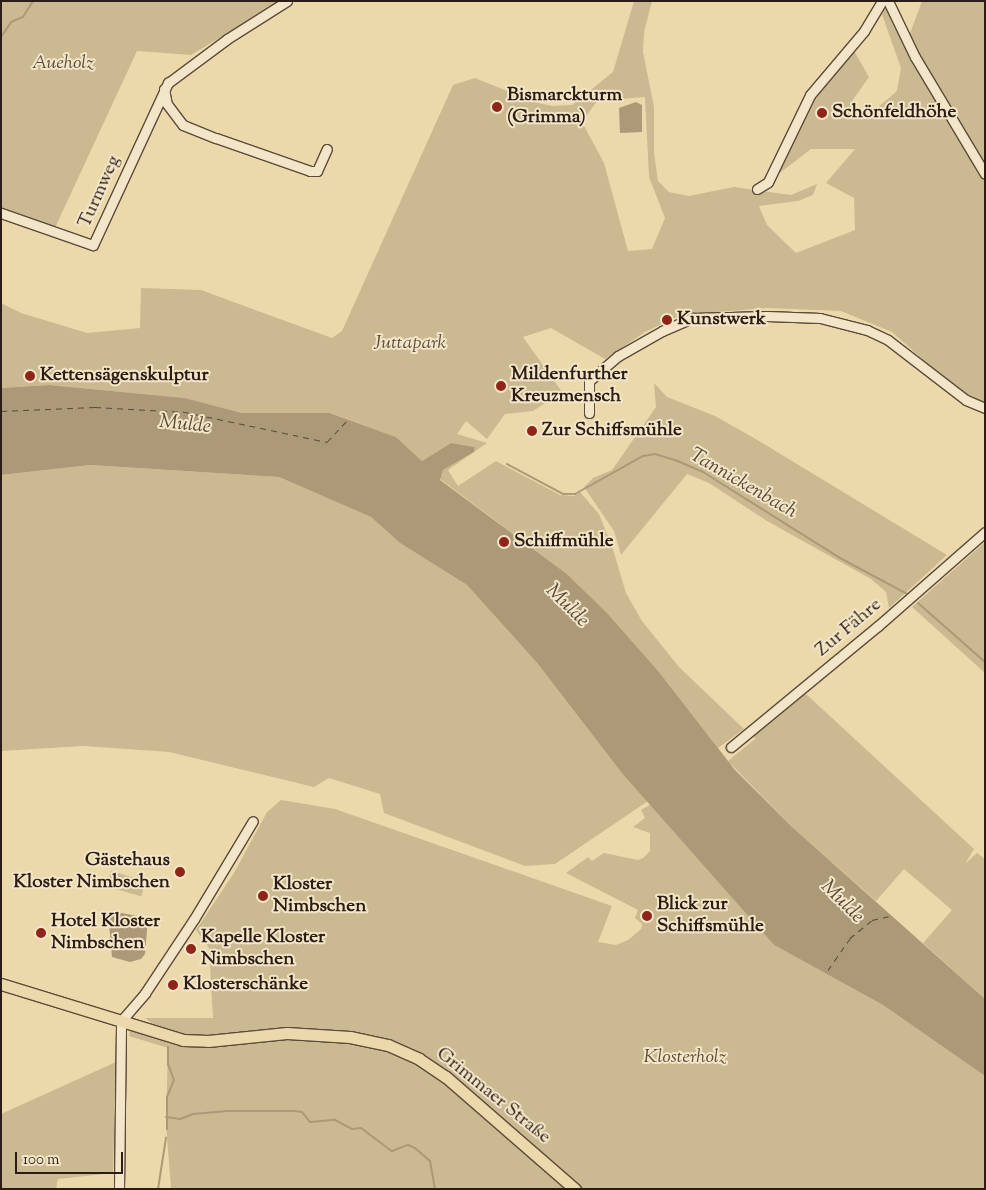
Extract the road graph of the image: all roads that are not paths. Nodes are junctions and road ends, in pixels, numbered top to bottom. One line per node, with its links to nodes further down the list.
1 (287, 1): 4 (street, Turmweg)
2 (882, 1): 7 (street)
3 (888, 1): 6 (street)
4 (164, 89): 5 (street); 8 (street, Turmweg)
5 (327, 149)
6 (985, 174)
7 (757, 189)
8 (1, 212)
9 (985, 408): 10 (street)
10 (590, 413)
11 (985, 532): 12 (street, Zur Fähre)
12 (731, 747)
13 (253, 821): 15 (street)
14 (1, 984): 15 (main road, Grimmaer Straße)
15 (121, 1021): 16 (street); 17 (main road, Grimmaer Straße)
16 (119, 1189)
17 (575, 1189)

